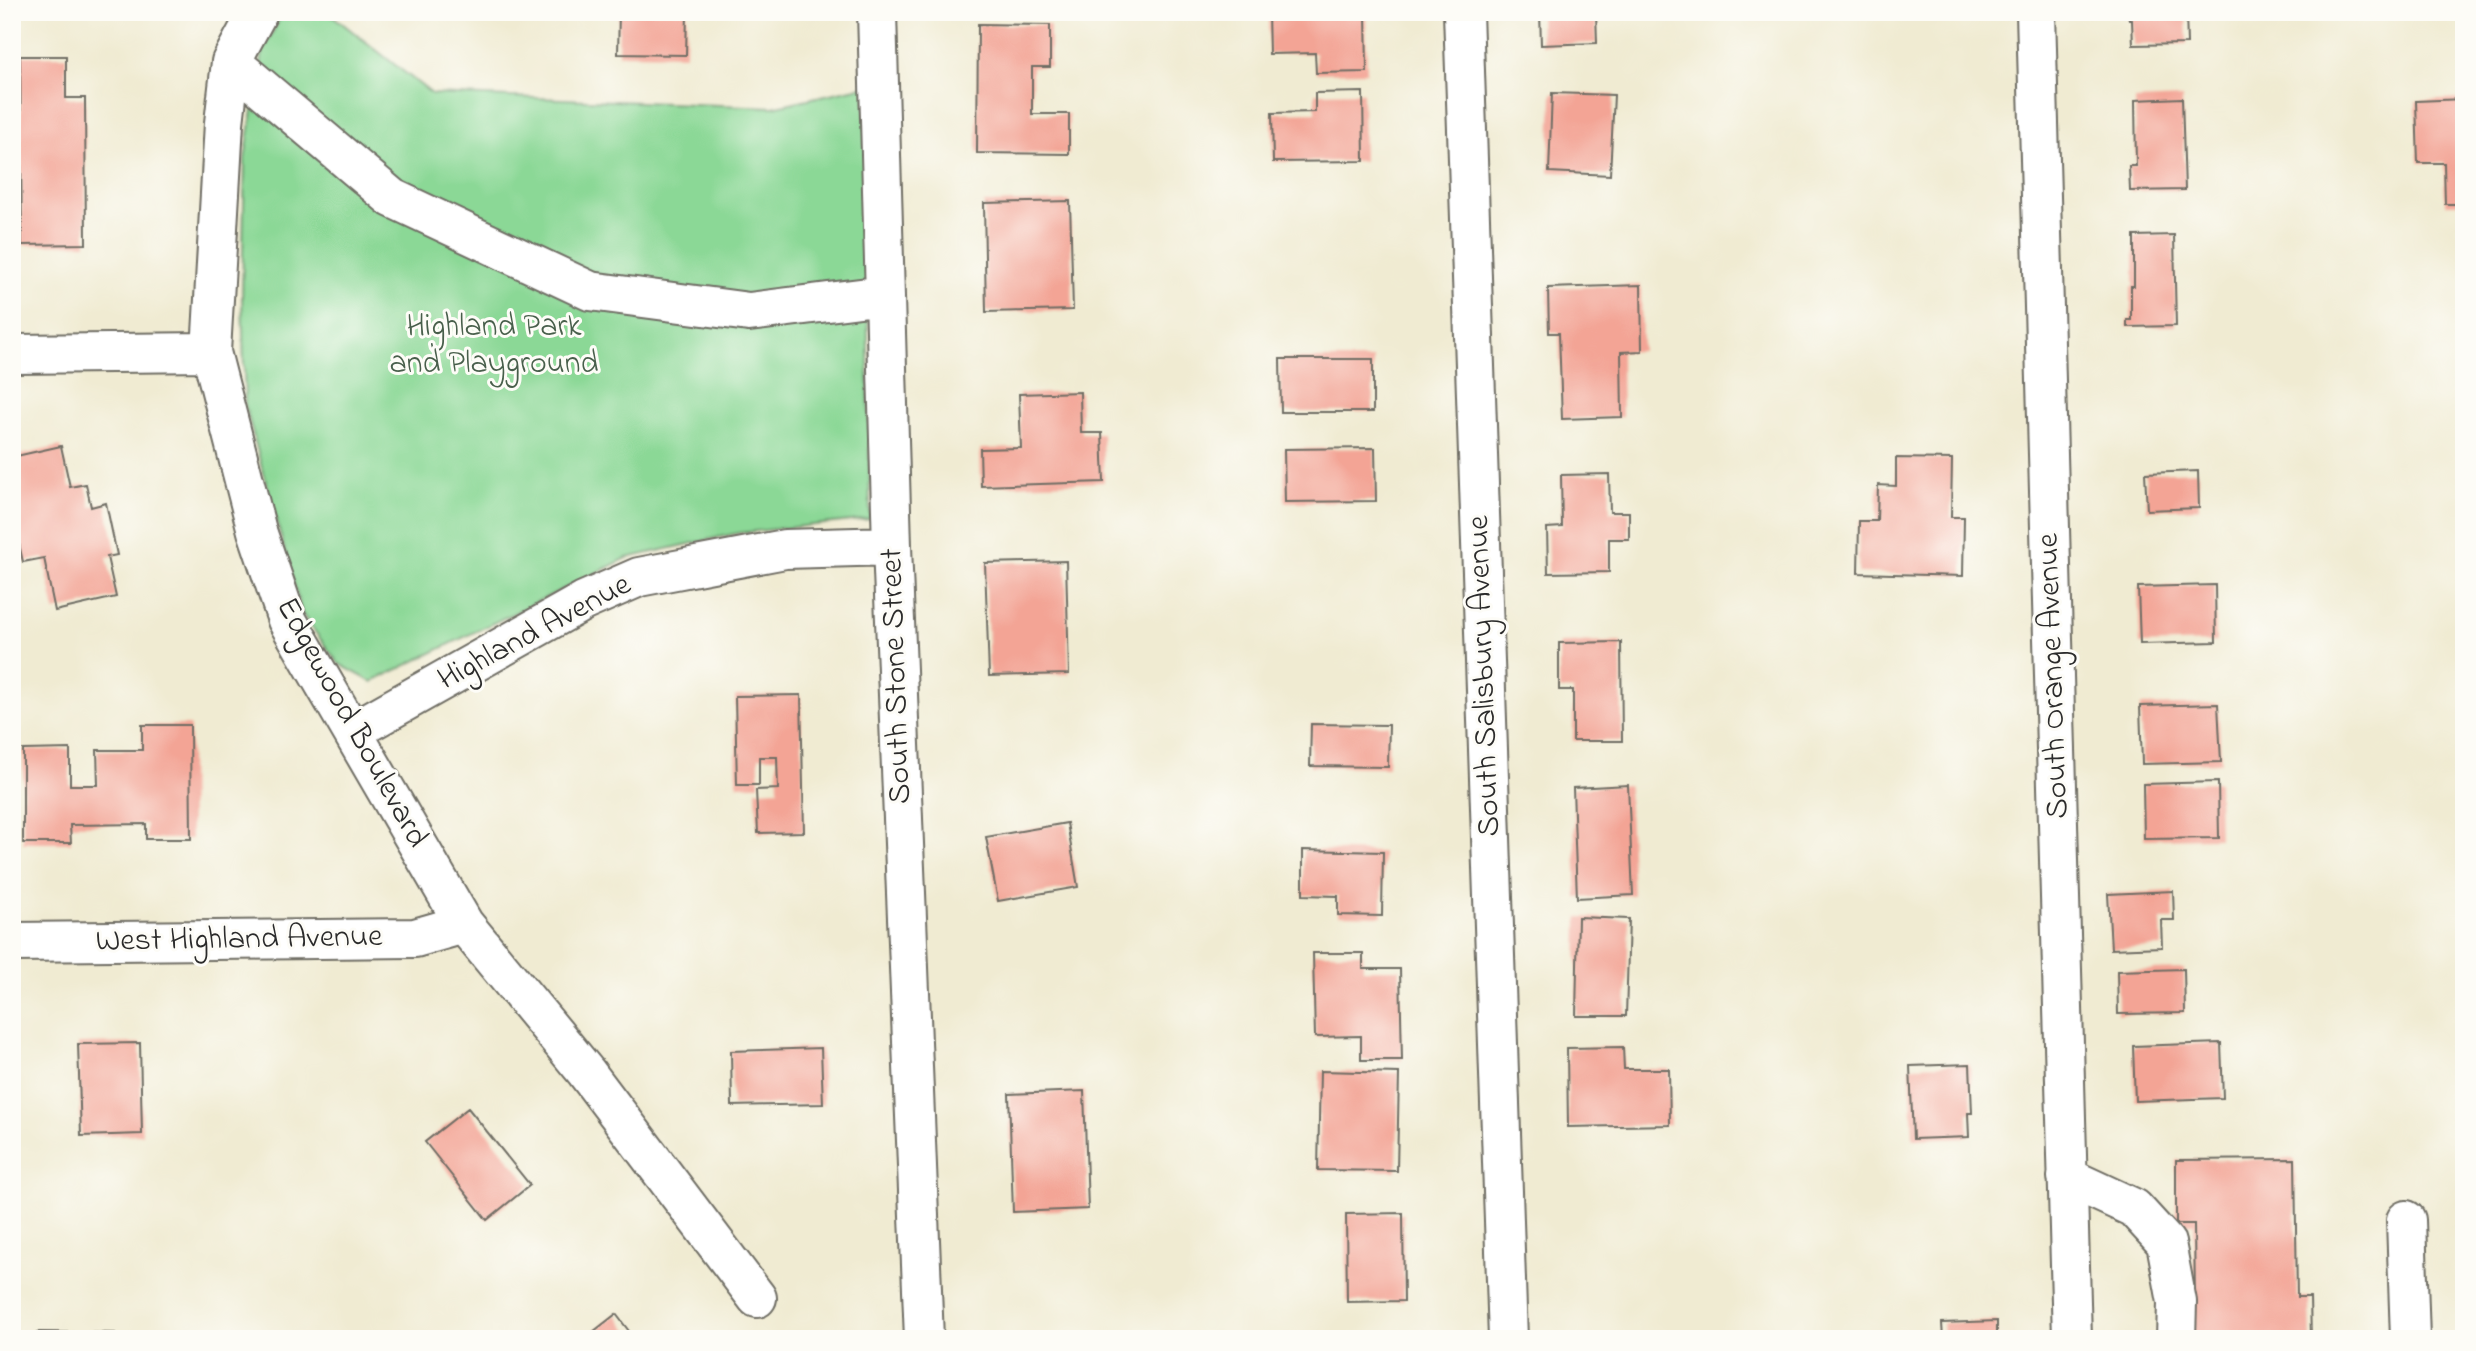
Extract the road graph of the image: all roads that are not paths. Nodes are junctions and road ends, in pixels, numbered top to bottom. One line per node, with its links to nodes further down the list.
1 (258, 12): 5 (street, Edgewood Boulevard)
2 (877, 12): 6 (street, South Stone Street)
3 (1463, 12): 17 (street, South Salisbury Avenue)
4 (2036, 12): 13 (street, South Orange Avenue)
5 (231, 62): 6 (street); 7 (street, Edgewood Boulevard)
6 (884, 295): 9 (street, South Stone Street)
7 (211, 352): 8 (street); 10 (street, Edgewood Boulevard)
8 (12, 354)
9 (892, 545): 10 (street, Highland Avenue); 16 (street, South Stone Street)
10 (353, 731): 11 (street, Edgewood Boulevard)
11 (464, 924): 12 (street, West Highland Avenue); 15 (street, Edgewood Boulevard)
12 (12, 942)
13 (2067, 1177): 18 (street, South Orange Avenue); 19 (street)
14 (2406, 1220): 20 (street)
15 (757, 1298)
16 (924, 1339)
17 (1507, 1339)
18 (2072, 1339)
19 (2176, 1339)
20 (2410, 1339)

